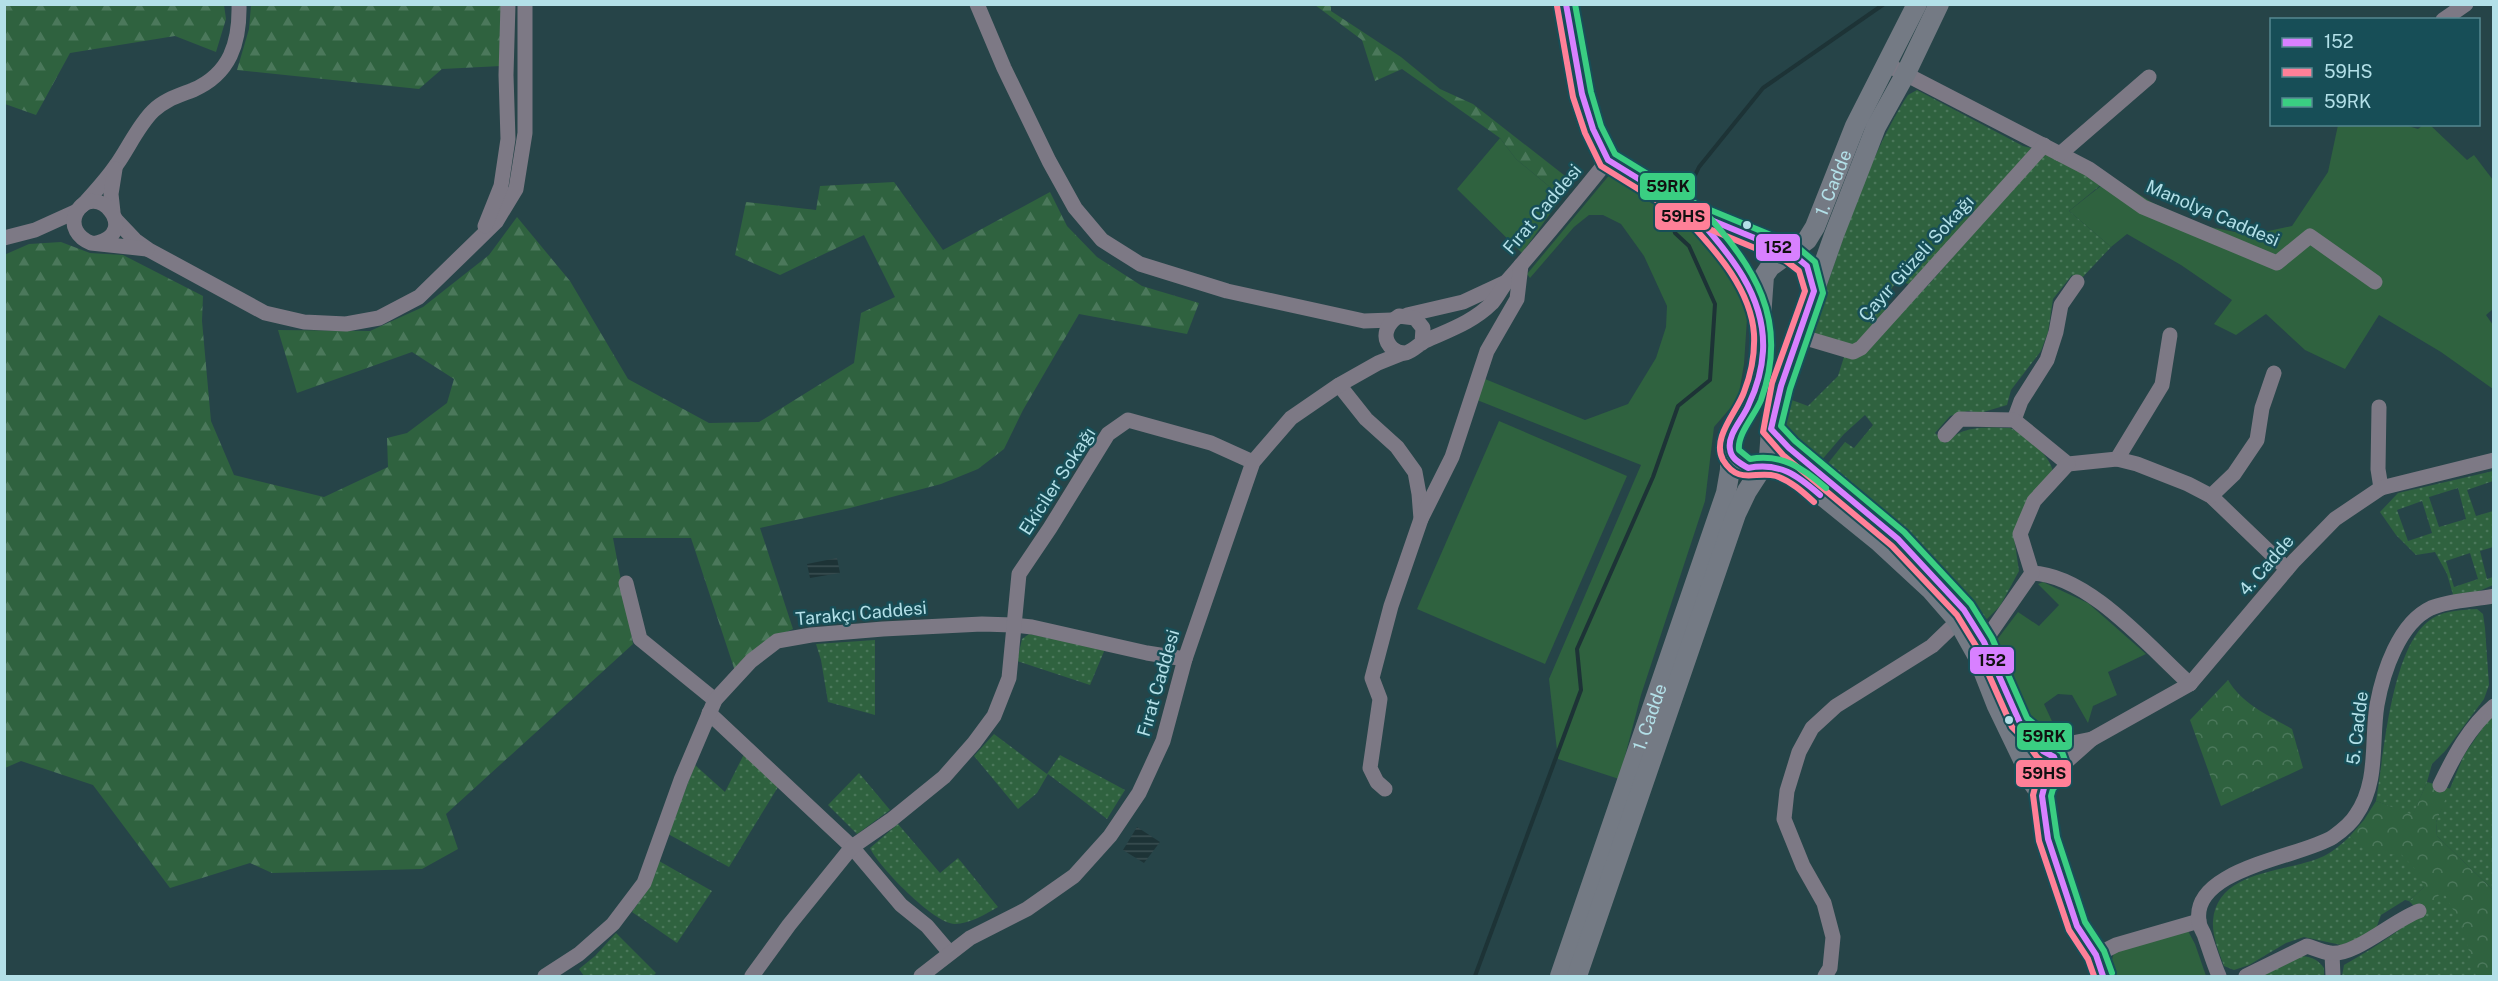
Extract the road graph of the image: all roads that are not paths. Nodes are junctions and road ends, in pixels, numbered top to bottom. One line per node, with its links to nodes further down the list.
1 (239, 4): 16 (street)
2 (508, 4): 22 (street)
3 (525, 4): 22 (street)
4 (977, 4): 34 (street)
5 (1566, 4): 15 (street)
6 (1917, 4): 10 (main road, 1. Cadde)
7 (1939, 4): 11 (main road, 1. Cadde)
8 (2466, 4): 9 (street)
9 (2447, 18)
10 (1887, 64): 11 (street, Manolya Caddesi); 26 (main road, 1. Cadde)
11 (1906, 73): 13 (street, Manolya Caddesi); 31 (main road, 1. Cadde)
12 (2149, 77): 14 (street)
13 (2044, 145): 14 (street, Manolya Caddesi); 36 (street, Çayır Güzeli Sokağı)
14 (2060, 154): 30 (street, Manolya Caddesi)
15 (1608, 160): 17 (street); 27 (street, Fırat Caddesi)
16 (116, 166): 18 (street); 19 (street)
17 (1683, 207): 26 (street); 33 (street)
18 (80, 209): 19 (street); 20 (street); 21 (street)
19 (114, 215): 24 (street); 25 (street)
20 (35, 230): 21 (street); 23 (street)
21 (79, 236): 24 (street)
22 (480, 236): 25 (street)
23 (4, 238)
24 (97, 243): 25 (street)
25 (149, 250)
26 (1791, 253): 31 (main road); 33 (main road, 1. Cadde)
27 (1521, 265): 28 (street, Fırat Caddesi); 55 (street)
28 (1506, 282): 32 (street, Fırat Caddesi); 38 (street, Fırat Caddesi)
29 (2077, 282): 44 (street)
30 (2375, 282)
31 (1814, 291): 36 (main road, 1. Cadde)
32 (1400, 317): 34 (street, Fırat Caddesi); 37 (street); 38 (street)
33 (1761, 318): 47 (main road, 1. Cadde)
34 (1364, 321): 37 (street)
35 (2170, 335): 48 (street)
36 (1799, 336): 45 (main road, 1. Cadde)
37 (1387, 341): 39 (street); 40 (street)
38 (1422, 343): 39 (street)
39 (1403, 353): 40 (street, Fırat Caddesi)
40 (1378, 363): 42 (street, Fırat Caddesi)
41 (2274, 373): 54 (street)
42 (1339, 385): 50 (street, Fırat Caddesi); 55 (street)
43 (2379, 407): 53 (street)
44 (2014, 420): 46 (street); 51 (street)
45 (1771, 429): 52 (main road, 1. Cadde); 62 (main road)
46 (1945, 435)
47 (1730, 454): 52 (main road); 79 (main road, 1. Cadde)
48 (2117, 459): 51 (street); 54 (street)
49 (2493, 460): 53 (street, 4. Cadde)
50 (1253, 462): 61 (street, Ekiciler Sokağı); 63 (street, Fırat Caddesi)
51 (2068, 464): 57 (street)
52 (1765, 465): 60 (main road); 80 (main road, 1. Cadde)
53 (2381, 488): 56 (street, 4. Cadde)
54 (2211, 496): 56 (street)
55 (1421, 519): 69 (street)
56 (2287, 570): 64 (street, 4. Cadde)
57 (2032, 573): 62 (street); 64 (street)
58 (626, 583): 66 (street)
59 (2493, 596): 72 (street, 5. Cadde)
60 (1958, 621): 67 (main road); 81 (street)
61 (1013, 625): 63 (street, Tarakçı Caddesi); 66 (street, Tarakçı Caddesi); 70 (street)
62 (1984, 642): 67 (main road)
63 (1185, 659): 73 (street, Fırat Caddesi)
64 (2190, 684): 67 (street, 4. Cadde)
65 (2493, 705): 68 (street)
66 (712, 706): 70 (street); 76 (street, Tarakçı Caddesi)
67 (2045, 773): 75 (main road)
68 (2440, 785)
69 (1385, 789)
70 (852, 847): 73 (street); 77 (street)
71 (2419, 911): 74 (street)
72 (2199, 921): 75 (street); 83 (street)
73 (950, 953): 78 (street, Fırat Caddesi)
74 (2332, 954): 84 (street); 85 (street)
75 (2096, 955): 82 (main road)
76 (544, 976)
77 (752, 976)
78 (921, 976)
79 (1560, 976)
80 (1577, 976)
81 (1825, 976)
82 (2103, 976)
83 (2219, 976)
84 (2246, 976)
85 (2333, 976)

